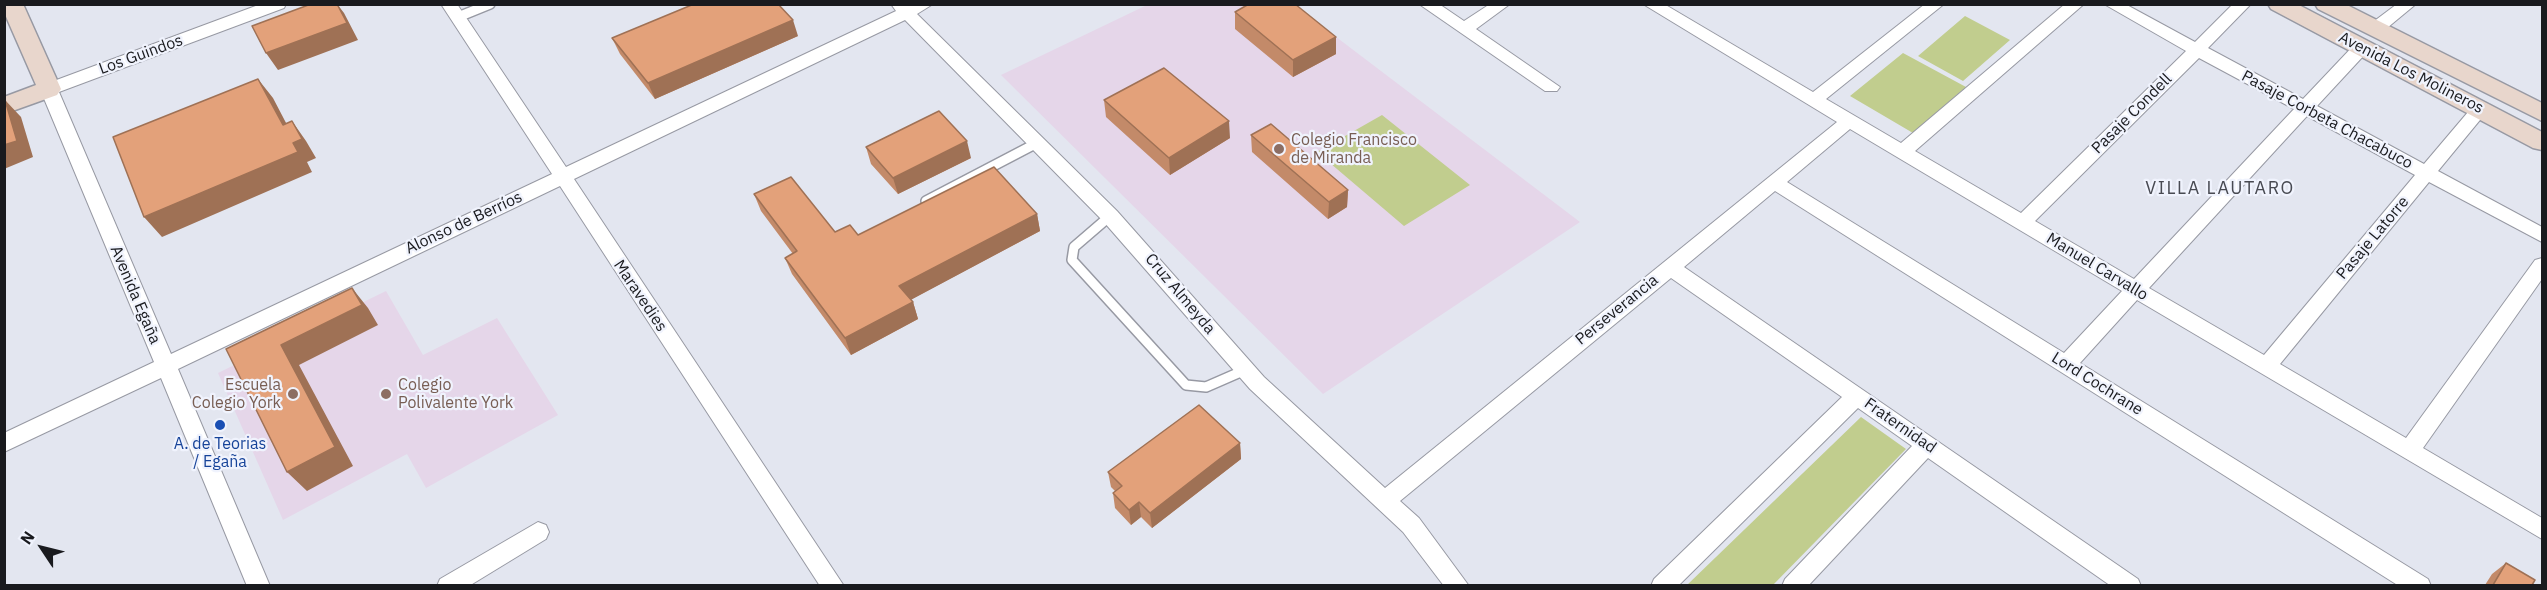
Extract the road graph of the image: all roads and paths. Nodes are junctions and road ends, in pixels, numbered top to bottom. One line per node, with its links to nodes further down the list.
1 (12, 4): 21 (street, Avenida Egaña)
2 (278, 4): 21 (street, Los Guindos)
3 (490, 4): 16 (lane)
4 (925, 4): 15 (street, Alonso de Berríos)
5 (1427, 4): 17 (street)
6 (1502, 4): 17 (street)
7 (1651, 4): 22 (street, Manuel Carvallo)
8 (1936, 4): 22 (street)
9 (2076, 4): 30 (street)
10 (2112, 4): 19 (street, Pasaje Corbeta Chacabuco)
11 (2243, 4): 19 (street, Pasaje Condell)
12 (2279, 4): 18 (street, Avenida Los Molineros)
13 (2326, 4): 18 (street, Avenida Los Molineros)
14 (2408, 4): 18 (street)
15 (903, 9): 29 (street, Cruz Almeyda); 32 (street, Alonso de Berríos)
16 (453, 11): 32 (street, Maravedies)
17 (1464, 29): 20 (street)
18 (2368, 38): 24 (street); 25 (street, Avenida Los Molineros); 26 (street, Avenida Los Molineros)
19 (2197, 50): 24 (street, Pasaje Corbeta Chacabuco); 36 (street, Pasaje Condell)
20 (1551, 87)
21 (49, 89): 23 (street, Los Guindos); 42 (street, Avenida Egaña)
22 (1814, 100): 27 (street, Manuel Carvallo)
23 (4, 105)
24 (2305, 108): 31 (street, Pasaje Corbeta Chacabuco); 40 (street)
25 (2480, 109): 28 (street, Avenida Los Molineros); 31 (street, Pasaje Latorre)
26 (2542, 113)
27 (1849, 121): 30 (street, Manuel Carvallo); 33 (street, Perseverancia)
28 (2542, 141)
29 (1037, 142): 34 (lane); 35 (street, Cruz Almeyda)
30 (1902, 152): 36 (street, Manuel Carvallo)
31 (2427, 173): 37 (street, Pasaje Corbeta Chacabuco); 43 (street, Pasaje Latorre)
32 (561, 177): 42 (street, Alonso de Berríos); 54 (street, Maravedies)
33 (1774, 182): 39 (street, Perseverancia); 41 (street, Lord Cochrane)
34 (918, 205)
35 (1110, 216): 44 (street, Cruz Almeyda); 44 (lane)
36 (2022, 223): 40 (street, Manuel Carvallo)
37 (2542, 235)
38 (2542, 264): 48 (street)
39 (1670, 267): 45 (street, Fraternidad); 49 (street, Perseverancia)
40 (2136, 290): 41 (street); 43 (street, Manuel Carvallo)
41 (2066, 364): 59 (street, Lord Cochrane)
42 (164, 365): 46 (street, Alonso de Berríos); 52 (street, Avenida Egaña)
43 (2266, 367): 48 (street, Manuel Carvallo)
44 (1245, 370): 49 (street, Cruz Almeyda)
45 (1857, 396): 47 (street, Fraternidad); 56 (street)
46 (4, 443)
47 (1927, 445): 57 (street); 58 (street, Fraternidad)
48 (2409, 451): 50 (street, Manuel Carvallo)
49 (1386, 500): 55 (street, Cruz Almeyda)
50 (2542, 529)
51 (538, 532): 53 (street)
52 (260, 585)
53 (448, 585)
54 (832, 585)
55 (1458, 585)
56 (1662, 585)
57 (1793, 585)
58 (2130, 585)
59 (2420, 585)

